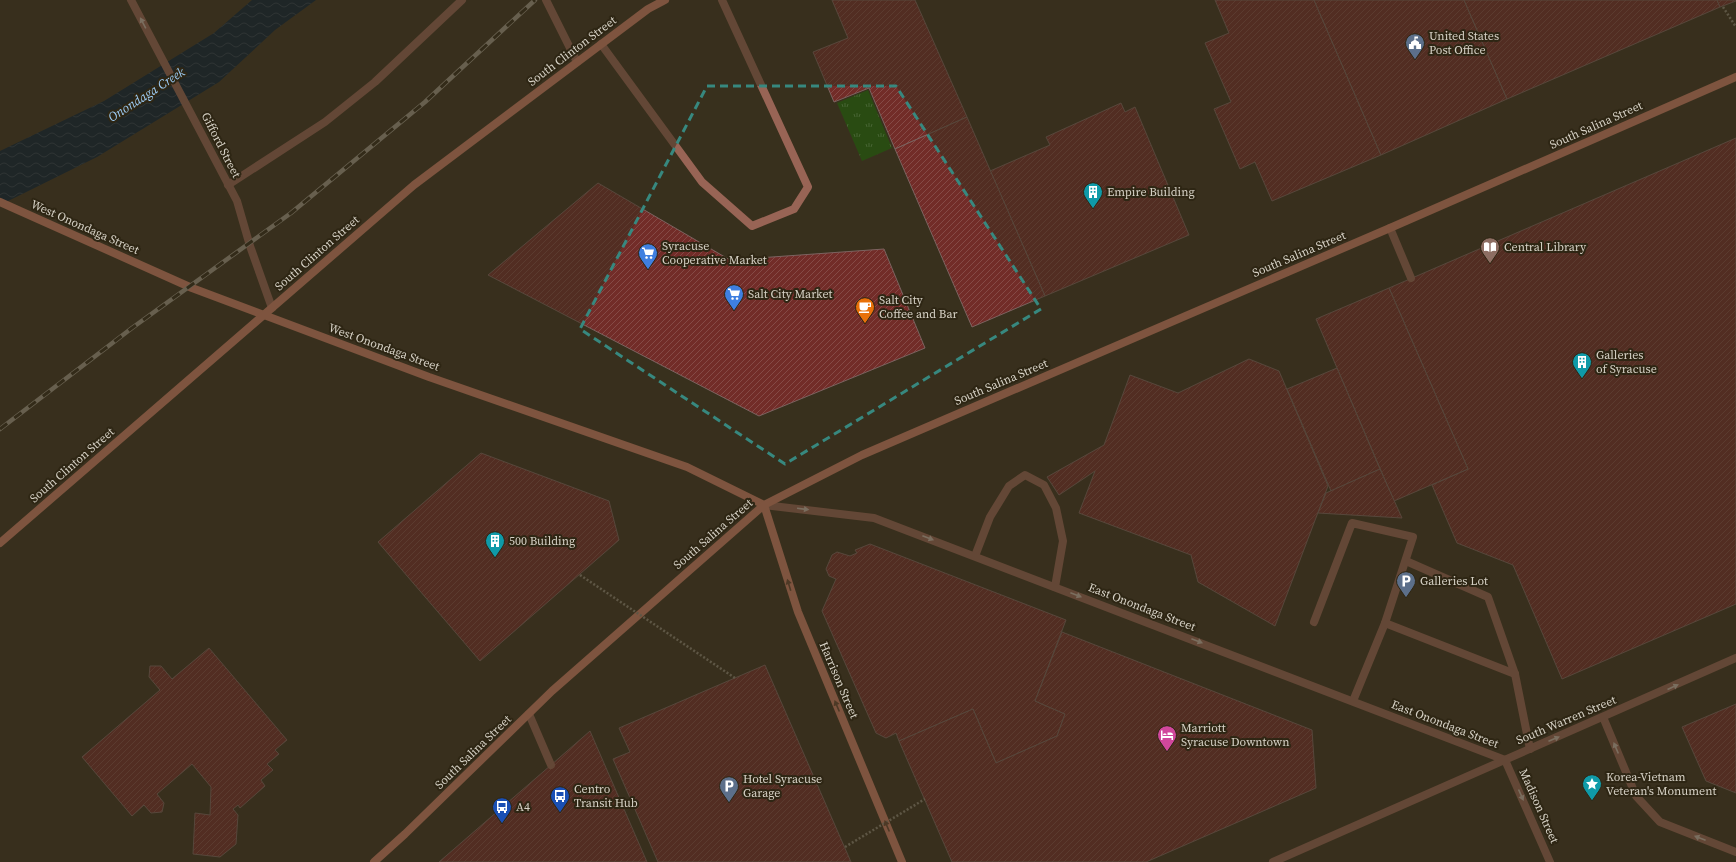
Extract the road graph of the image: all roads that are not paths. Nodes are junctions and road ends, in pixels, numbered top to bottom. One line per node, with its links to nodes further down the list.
1 (131, 0): 9 (street, Gifford Street, one-way to 1)
2 (462, 0): 9 (street)
3 (546, 0): 7 (street)
4 (665, 0): 6 (main road, South Clinton Street)
5 (722, 0): 6 (street)
6 (601, 44): 7 (main road, South Clinton Street)
7 (577, 62): 13 (main road, South Clinton Street)
8 (1736, 77): 11 (main road, South Salina Street)
9 (228, 185): 13 (street, Gifford Street)
10 (4, 204): 14 (main road, West Onondaga Street)
11 (1390, 228): 12 (street); 15 (main road, South Salina Street)
12 (1411, 278)
13 (272, 308): 14 (main road, South Clinton Street)
14 (264, 315): 15 (main road, West Onondaga Street); 16 (main road, South Clinton Street)
15 (764, 504): 17 (street, East Onondaga Street, one-way to 17); 25 (main road, South Salina Street); 32 (main road, Harrison Street, one-way to 15)
16 (0, 543)
17 (975, 556): 19 (street, East Onondaga Street); 19 (street)
18 (1406, 561): 20 (street); 21 (street); 23 (street)
19 (1055, 587): 24 (street, East Onondaga Street, one-way to 24)
20 (1314, 622)
21 (1385, 623): 23 (street); 24 (street)
22 (1736, 658): 26 (street, South Warren Street, one-way to 22)
23 (1515, 674): 27 (street)
24 (1353, 701): 28 (street, East Onondaga Street)
25 (529, 714): 29 (street); 31 (main road, South Salina Street)
26 (1603, 718): 27 (street, South Warren Street, one-way to 26); 30 (street, one-way to 26)
27 (1530, 749): 28 (street, South Warren Street)
28 (1505, 760): 33 (street, South Warren Street); 34 (street, Madison Street, one-way to 34)
29 (551, 765)
30 (1736, 852)
31 (374, 862)
32 (902, 862)
33 (1273, 862)
34 (1550, 862)

